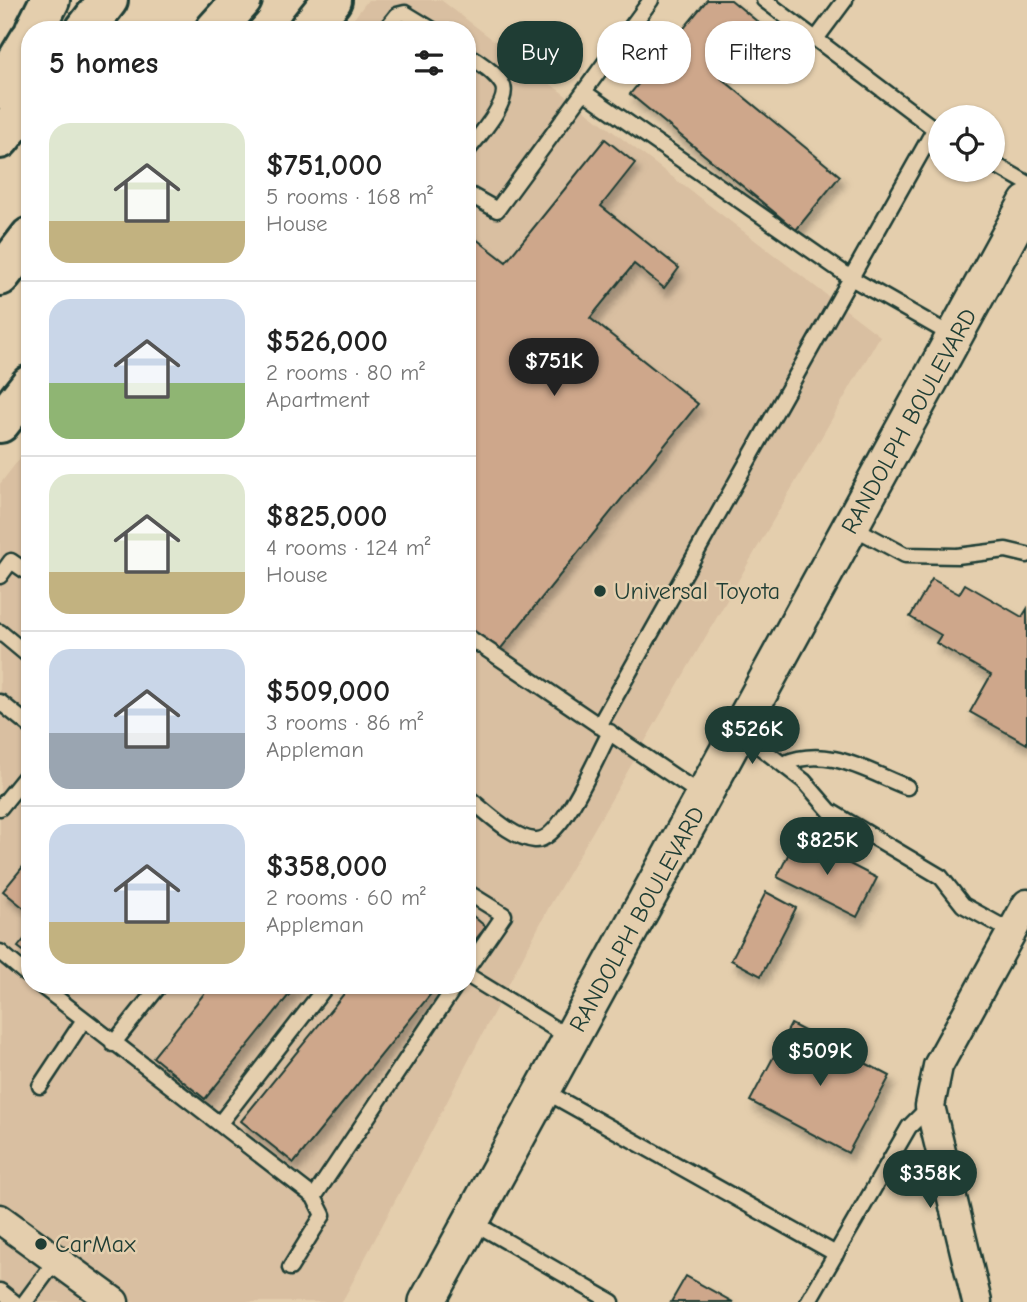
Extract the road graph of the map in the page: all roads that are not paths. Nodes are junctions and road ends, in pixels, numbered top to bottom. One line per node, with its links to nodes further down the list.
1 (50, 0): 9 (main road)
2 (108, 0): 10 (main road)
3 (213, 0): 11 (main road)
4 (242, 0): 12 (main road)
5 (331, 0): 13 (main road)
6 (651, 0): 20 (lane)
7 (764, 0): 16 (lane)
8 (845, 0): 16 (lane)
9 (40, 21)
10 (92, 21)
11 (197, 21)
12 (223, 21)
13 (315, 21)
14 (392, 21): 15 (lane)
15 (418, 21)
16 (816, 39): 22 (lane)
17 (21, 54): 19 (main road)
18 (476, 61): 23 (lane)
19 (0, 89)
20 (584, 92): 28 (lane); 32 (lane)
21 (21, 112): 24 (main road)
22 (928, 124)
23 (476, 138)
24 (0, 139)
25 (928, 146): 32 (lane)
26 (1005, 170): 27 (lane)
27 (1027, 183)
28 (476, 198)
29 (1027, 203): 33 (street, RANDOLPH BOULEVARD)
30 (21, 249): 31 (main road)
31 (0, 276)
32 (851, 278): 33 (lane); 45 (lane)
33 (954, 337): 36 (street, RANDOLPH BOULEVARD)
34 (21, 396): 35 (main road)
35 (0, 423)
36 (851, 526): 37 (lane); 46 (street, RANDOLPH BOULEVARD)
37 (1027, 555)
38 (21, 568): 39 (lane)
39 (0, 576)
40 (0, 632): 42 (lane)
41 (476, 642): 45 (lane)
42 (21, 650)
43 (0, 702): 44 (lane)
44 (21, 719)
45 (604, 729): 50 (lane); 51 (lane)
46 (739, 732): 47 (lane); 50 (street, RANDOLPH BOULEVARD)
47 (782, 764): 49 (lane); 55 (lane)
48 (21, 782): 52 (lane)
49 (908, 787)
50 (703, 796): 65 (street, RANDOLPH BOULEVARD)
51 (476, 803)
52 (0, 808)
53 (476, 898): 57 (lane)
54 (1027, 904): 55 (street)
55 (1012, 932): 69 (street)
56 (0, 952): 58 (lane)
57 (476, 956)
58 (21, 970)
59 (476, 981): 65 (lane)
60 (51, 994): 64 (lane)
61 (153, 994): 66 (lane)
62 (320, 994): 70 (lane)
63 (450, 994): 71 (lane)
64 (83, 1021): 66 (lane); 67 (lane)
65 (571, 1039): 68 (street, RANDOLPH BOULEVARD)
66 (114, 1044): 70 (lane)
67 (40, 1086)
68 (543, 1090): 73 (street, RANDOLPH BOULEVARD); 74 (lane)
69 (930, 1106): 74 (lane); 84 (street)
70 (220, 1123): 71 (lane)
71 (314, 1197): 76 (lane)
72 (0, 1219): 75 (street)
73 (471, 1222): 81 (street, RANDOLPH BOULEVARD); 82 (lane)
74 (836, 1254): 83 (lane)
75 (56, 1260): 79 (lane); 80 (street)
76 (290, 1268)
77 (0, 1292): 78 (lane)
78 (14, 1302)
79 (24, 1302)
80 (114, 1302)
81 (427, 1302)
82 (612, 1302)
83 (808, 1302)
84 (977, 1302)

